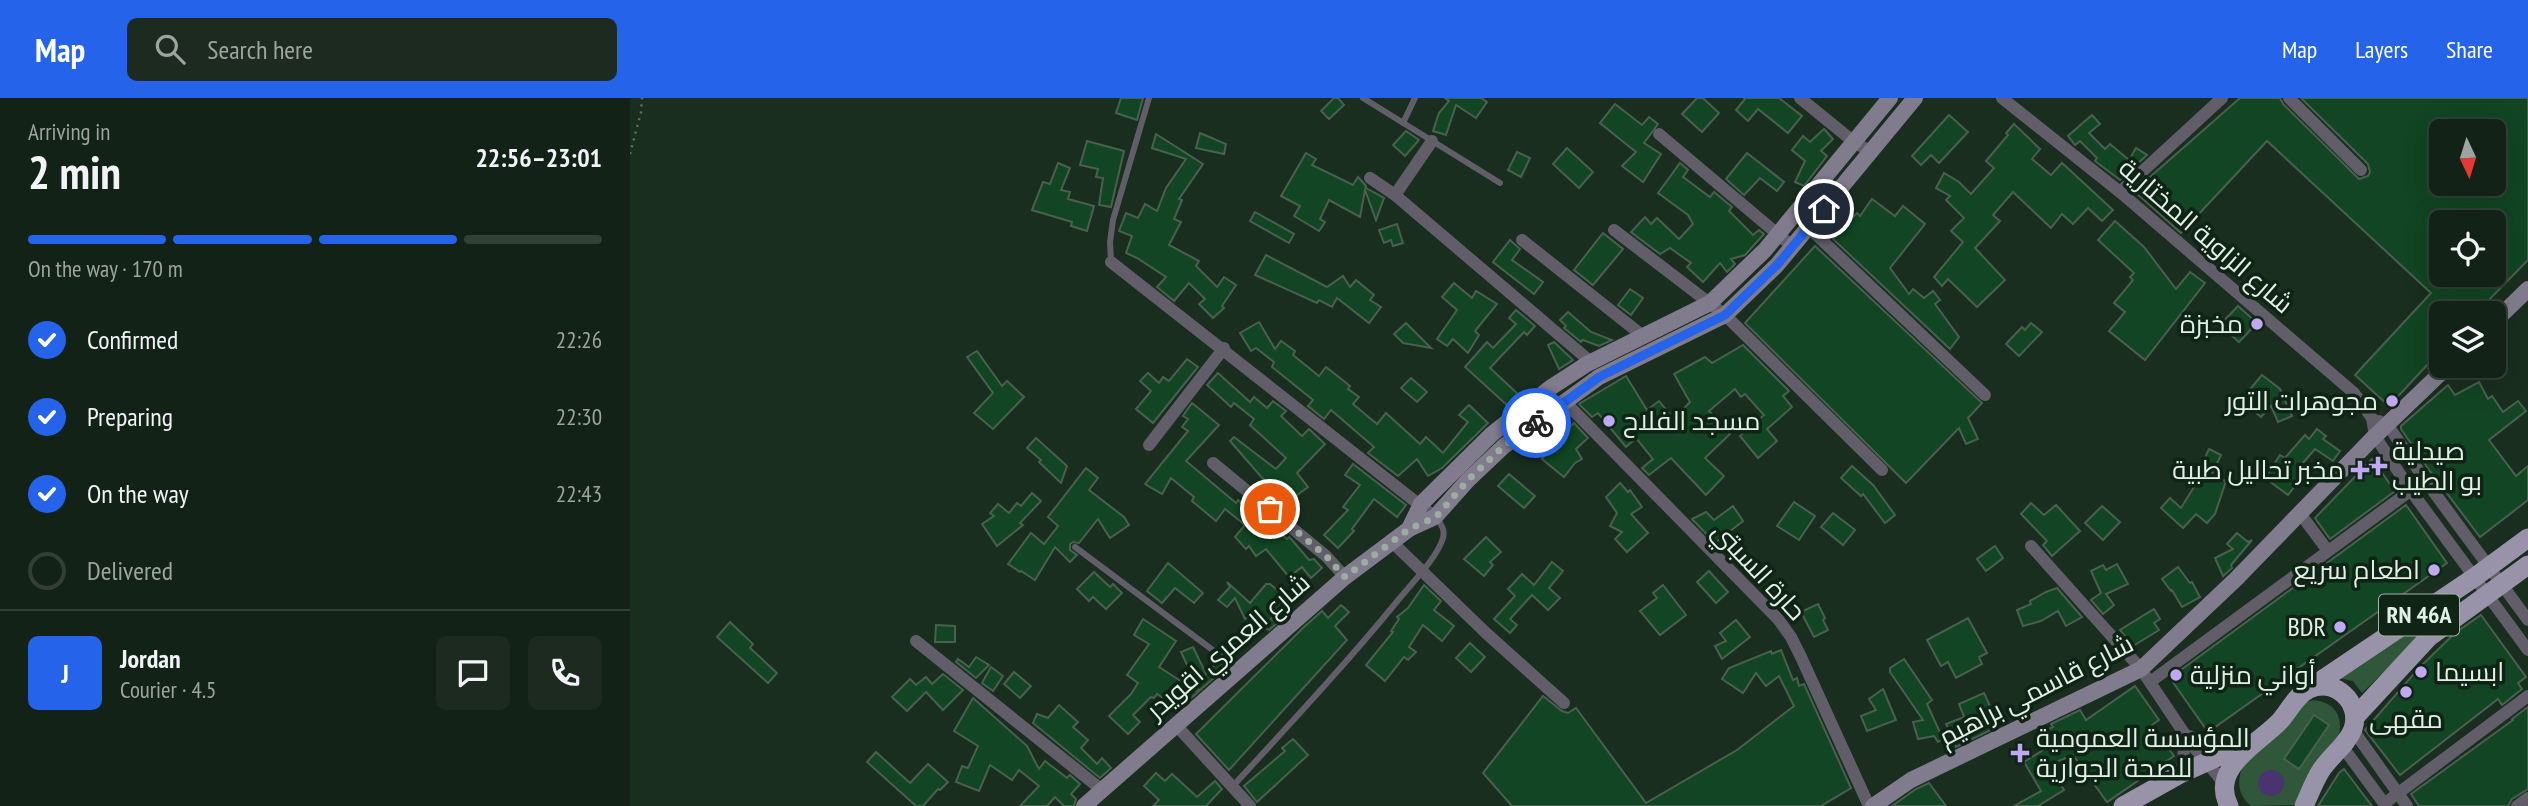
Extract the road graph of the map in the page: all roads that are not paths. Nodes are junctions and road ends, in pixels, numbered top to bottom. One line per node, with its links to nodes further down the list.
1 (1149, 98): 25 (lane)
2 (1363, 98): 10 (lane)
3 (1415, 98): 10 (lane)
4 (1800, 98): 13 (street)
5 (1891, 98): 13 (street, شارع العمري اقويدر)
6 (1915, 98): 14 (street, شارع العمري اقويدر)
7 (2002, 98): 18 (street, شارع الزاوية المختارية)
8 (2222, 98): 18 (street)
9 (2289, 98): 15 (street)
10 (1404, 123): 12 (lane)
11 (1659, 134): 22 (street)
12 (1432, 141): 17 (lane); 19 (street)
13 (1854, 142): 14 (street); 22 (street, شارع العمري اقويدر)
14 (1871, 152): 20 (street, شارع العمري اقويدر)
15 (2361, 170)
16 (1370, 178): 19 (street)
17 (1500, 183)
18 (2120, 192): 36 (street, شارع الزاوية المختارية)
19 (1395, 195): 32 (street)
20 (1808, 227): 24 (street, شارع العمري اقويدر); 34 (street)
21 (1614, 230): 27 (street)
22 (1779, 234): 24 (street); 27 (street, شارع العمري اقويدر)
23 (1522, 240): 30 (street)
24 (1793, 247): 29 (street, شارع العمري اقويدر)
25 (1111, 262): 31 (street)
26 (2528, 289): 28 (street)
27 (1710, 303): 29 (street); 30 (street, شارع العمري اقويدر)
28 (2506, 310)
29 (1725, 315): 35 (street, شارع العمري اقويدر); 39 (street)
30 (1643, 336): 32 (street, شارع العمري اقويدر)
31 (1224, 348): 37 (street); 42 (street)
32 (1591, 362): 42 (street, شارع العمري اقويدر)
33 (2434, 378): 36 (street, شارع قاسمي براهيم)
34 (1985, 395)
35 (1565, 402): 44 (street, شارع العمري اقويدر); 75 (street, حارة السبتي)
36 (2378, 426): 40 (street); 41 (street); 43 (street, شارع قاسمي براهيم)
37 (1149, 445)
38 (1213, 463): 54 (street)
39 (1882, 470)
40 (2425, 480): 41 (street); 53 (street)
41 (2411, 491): 50 (street); 53 (street)
42 (1421, 504): 44 (street); 45 (street, شارع العمري اقويدر)
43 (2299, 512): 50 (street); 60 (street, شارع قاسمي براهيم)
44 (1436, 517): 45 (street, شارع العمري اقويدر); 52 (lane)
45 (1409, 529): 47 (street, شارع العمري اقويدر)
46 (2528, 538): 53 (main road, RN 46A)
47 (1392, 542): 52 (street); 54 (street, شارع العمري اقويدر)
48 (2031, 546): 60 (street)
49 (1076, 548): 59 (lane)
50 (2328, 551): 60 (street)
51 (2528, 565): 55 (main road, RN 46A)
52 (1422, 571): 63 (street); 71 (lane)
53 (2481, 572): 55 (street); 61 (main road, RN 46A)
54 (1345, 577): 59 (street, شارع العمري اقويدر)
55 (2494, 590): 56 (street); 58 (street); 65 (main road, RN 46A)
56 (2528, 620)
57 (916, 641): 72 (street)
58 (2528, 650)
59 (1238, 669): 64 (street, شارع العمري اقويدر)
60 (2145, 675): 66 (street); 75 (street, شارع قاسمي براهيم)
61 (2308, 689): 65 (main road); 67 (main road)
62 (2528, 696): 73 (street)
63 (1564, 703)
64 (1175, 724): 71 (street); 72 (street, شارع العمري اقويدر)
65 (2350, 731): 73 (street); 76 (street); 81 (main road)
66 (2186, 734): 68 (street); 69 (street)
67 (2262, 737): 68 (main road); 70 (main road)
68 (2213, 758): 69 (main road); 70 (street)
69 (2182, 774): 79 (main road)
70 (2225, 784): 80 (main road)
71 (1232, 787): 78 (street)
72 (1102, 790): 77 (street, شارع العمري اقويدر)
73 (2398, 793): 76 (street); 82 (street)
74 (2528, 798): 83 (street)
75 (1878, 805)
76 (2386, 805)
77 (1084, 806)
78 (1250, 806)
79 (2123, 806)
80 (2229, 806)
81 (2304, 806)
82 (2407, 806)
83 (2517, 806)

